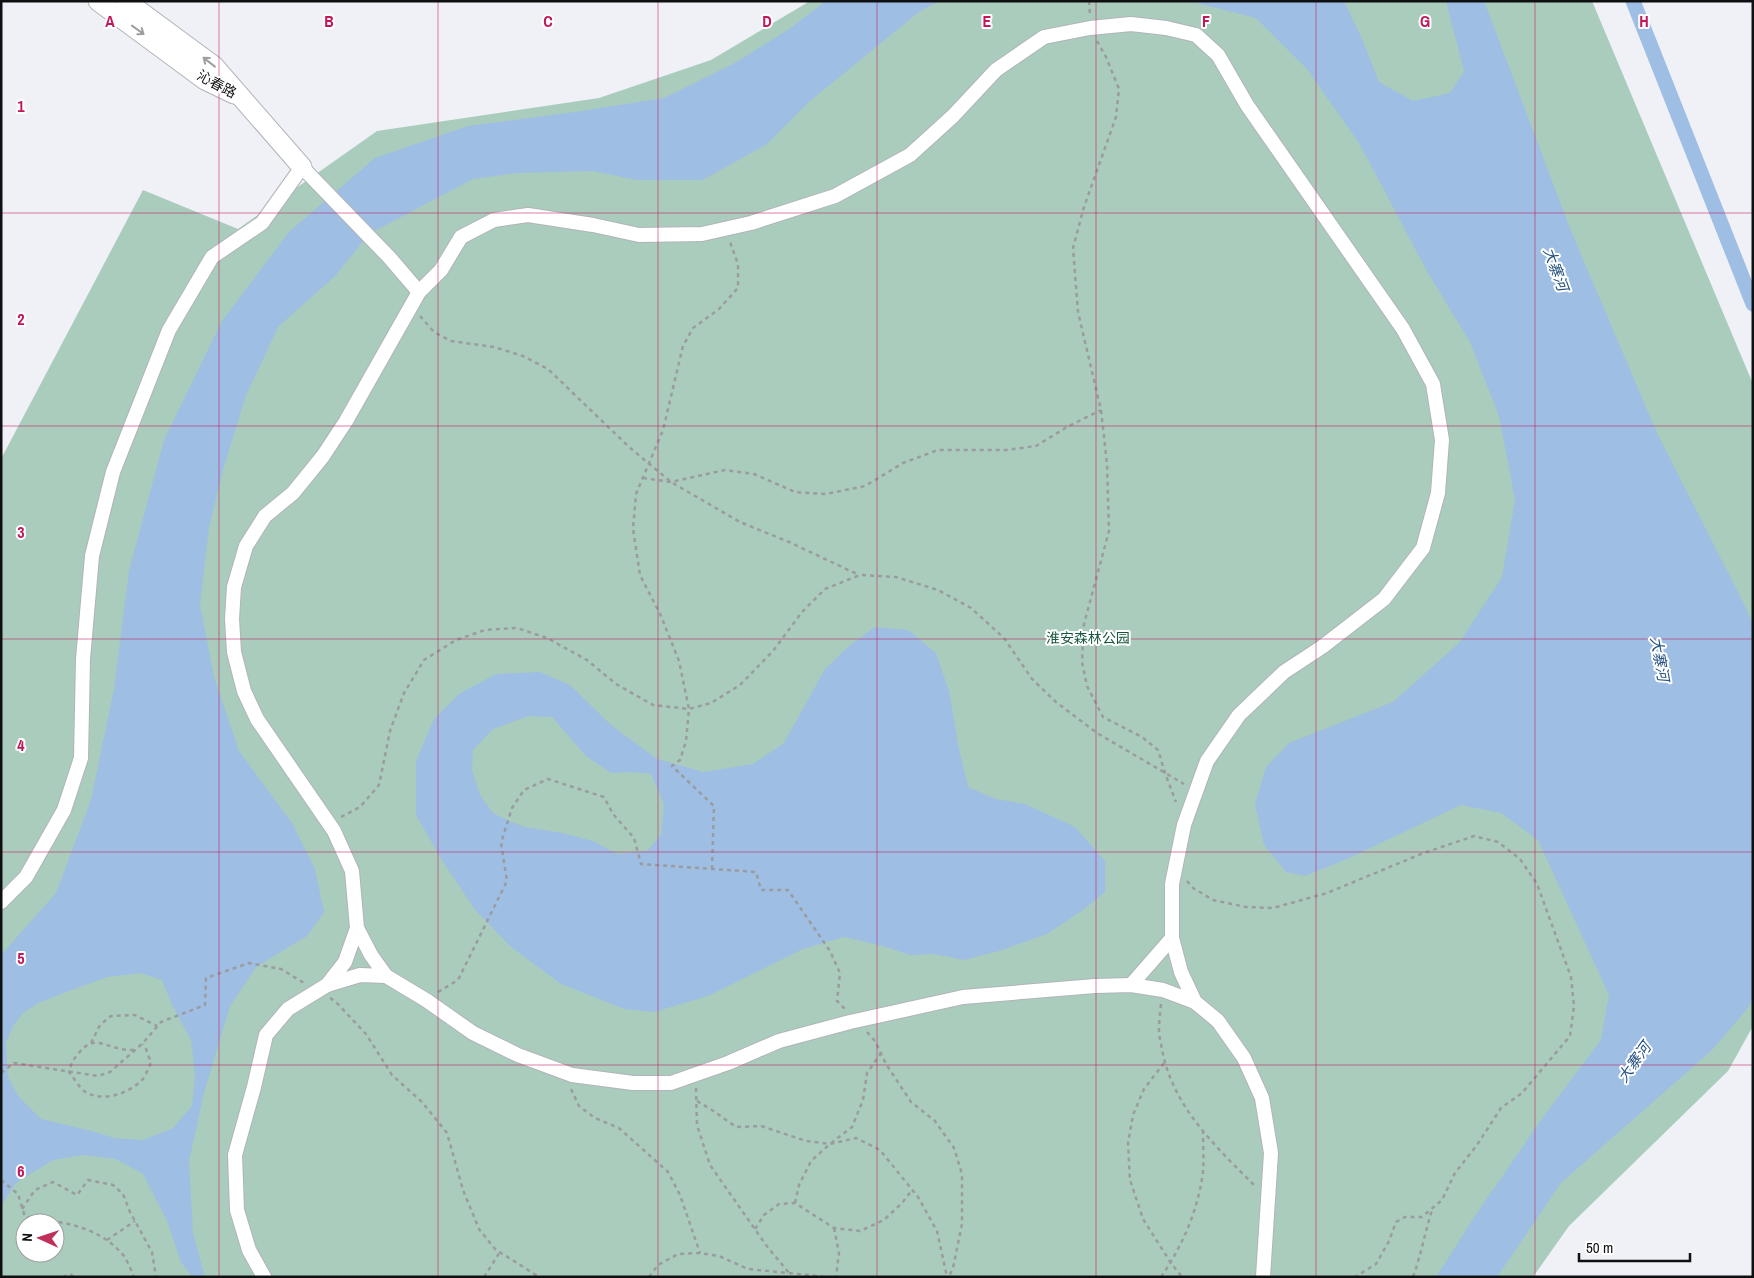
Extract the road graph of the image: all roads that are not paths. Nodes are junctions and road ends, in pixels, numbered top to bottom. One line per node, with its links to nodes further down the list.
1 (98, 1): 3 (street, 沁春路, one-way to 3)
2 (126, 1): 3 (street, 沁春路, one-way to 2)
3 (242, 98): 4 (street)
4 (302, 167): 5 (street); 6 (street)
5 (419, 292): 7 (street); 8 (street)
6 (1, 902)
7 (357, 928): 9 (street); 11 (street)
8 (1172, 938): 10 (street); 12 (street)
9 (386, 976): 10 (street); 11 (street)
10 (1131, 985): 12 (street)
11 (322, 988): 13 (street)
12 (1195, 1002): 14 (street)
13 (264, 1277)
14 (1263, 1277)

